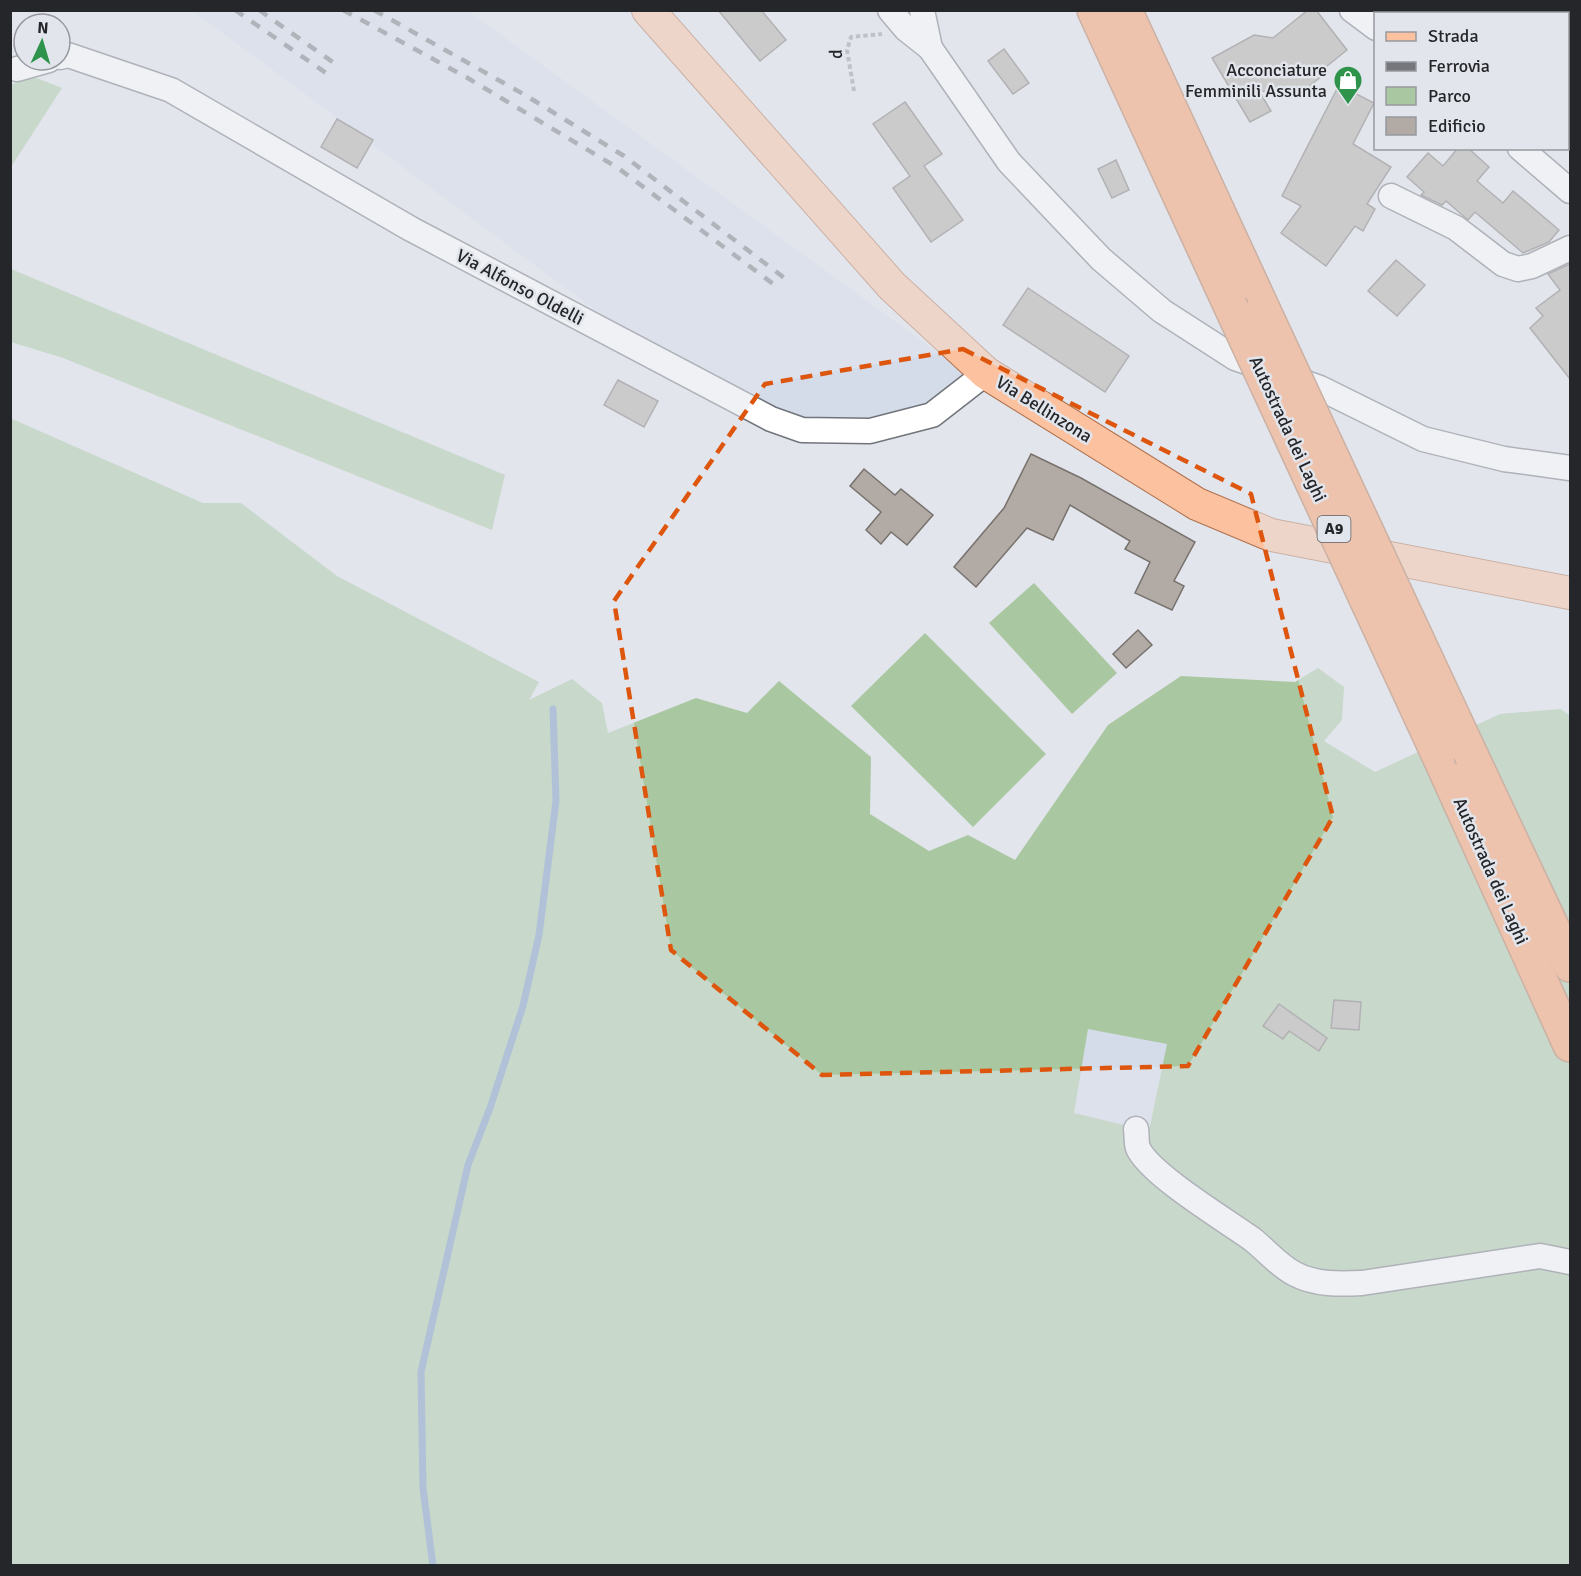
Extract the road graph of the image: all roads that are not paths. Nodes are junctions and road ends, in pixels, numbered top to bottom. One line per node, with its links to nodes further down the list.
1 (648, 10): 14 (main road, Via Bellinzona)
2 (922, 10): 8 (street)
3 (1094, 10): 18 (highway, Autostrada dei Laghi / A9, bridge)
4 (1125, 10): 17 (highway, Autostrada dei Laghi / A9, bridge)
5 (1352, 10): 7 (street)
6 (898, 20): 8 (street)
7 (1374, 26)
8 (930, 48): 15 (street)
9 (72, 56): 14 (street, Via Alfonso Oldelli)
10 (1522, 150): 11 (street)
11 (1570, 191)
12 (1391, 196): 13 (street)
13 (1570, 248)
14 (986, 373): 16 (main road, Via Bellinzona)
15 (1570, 468)
16 (1570, 593)
17 (1570, 965)
18 (1570, 1045)
19 (1136, 1130): 20 (street)
20 (1570, 1262)

